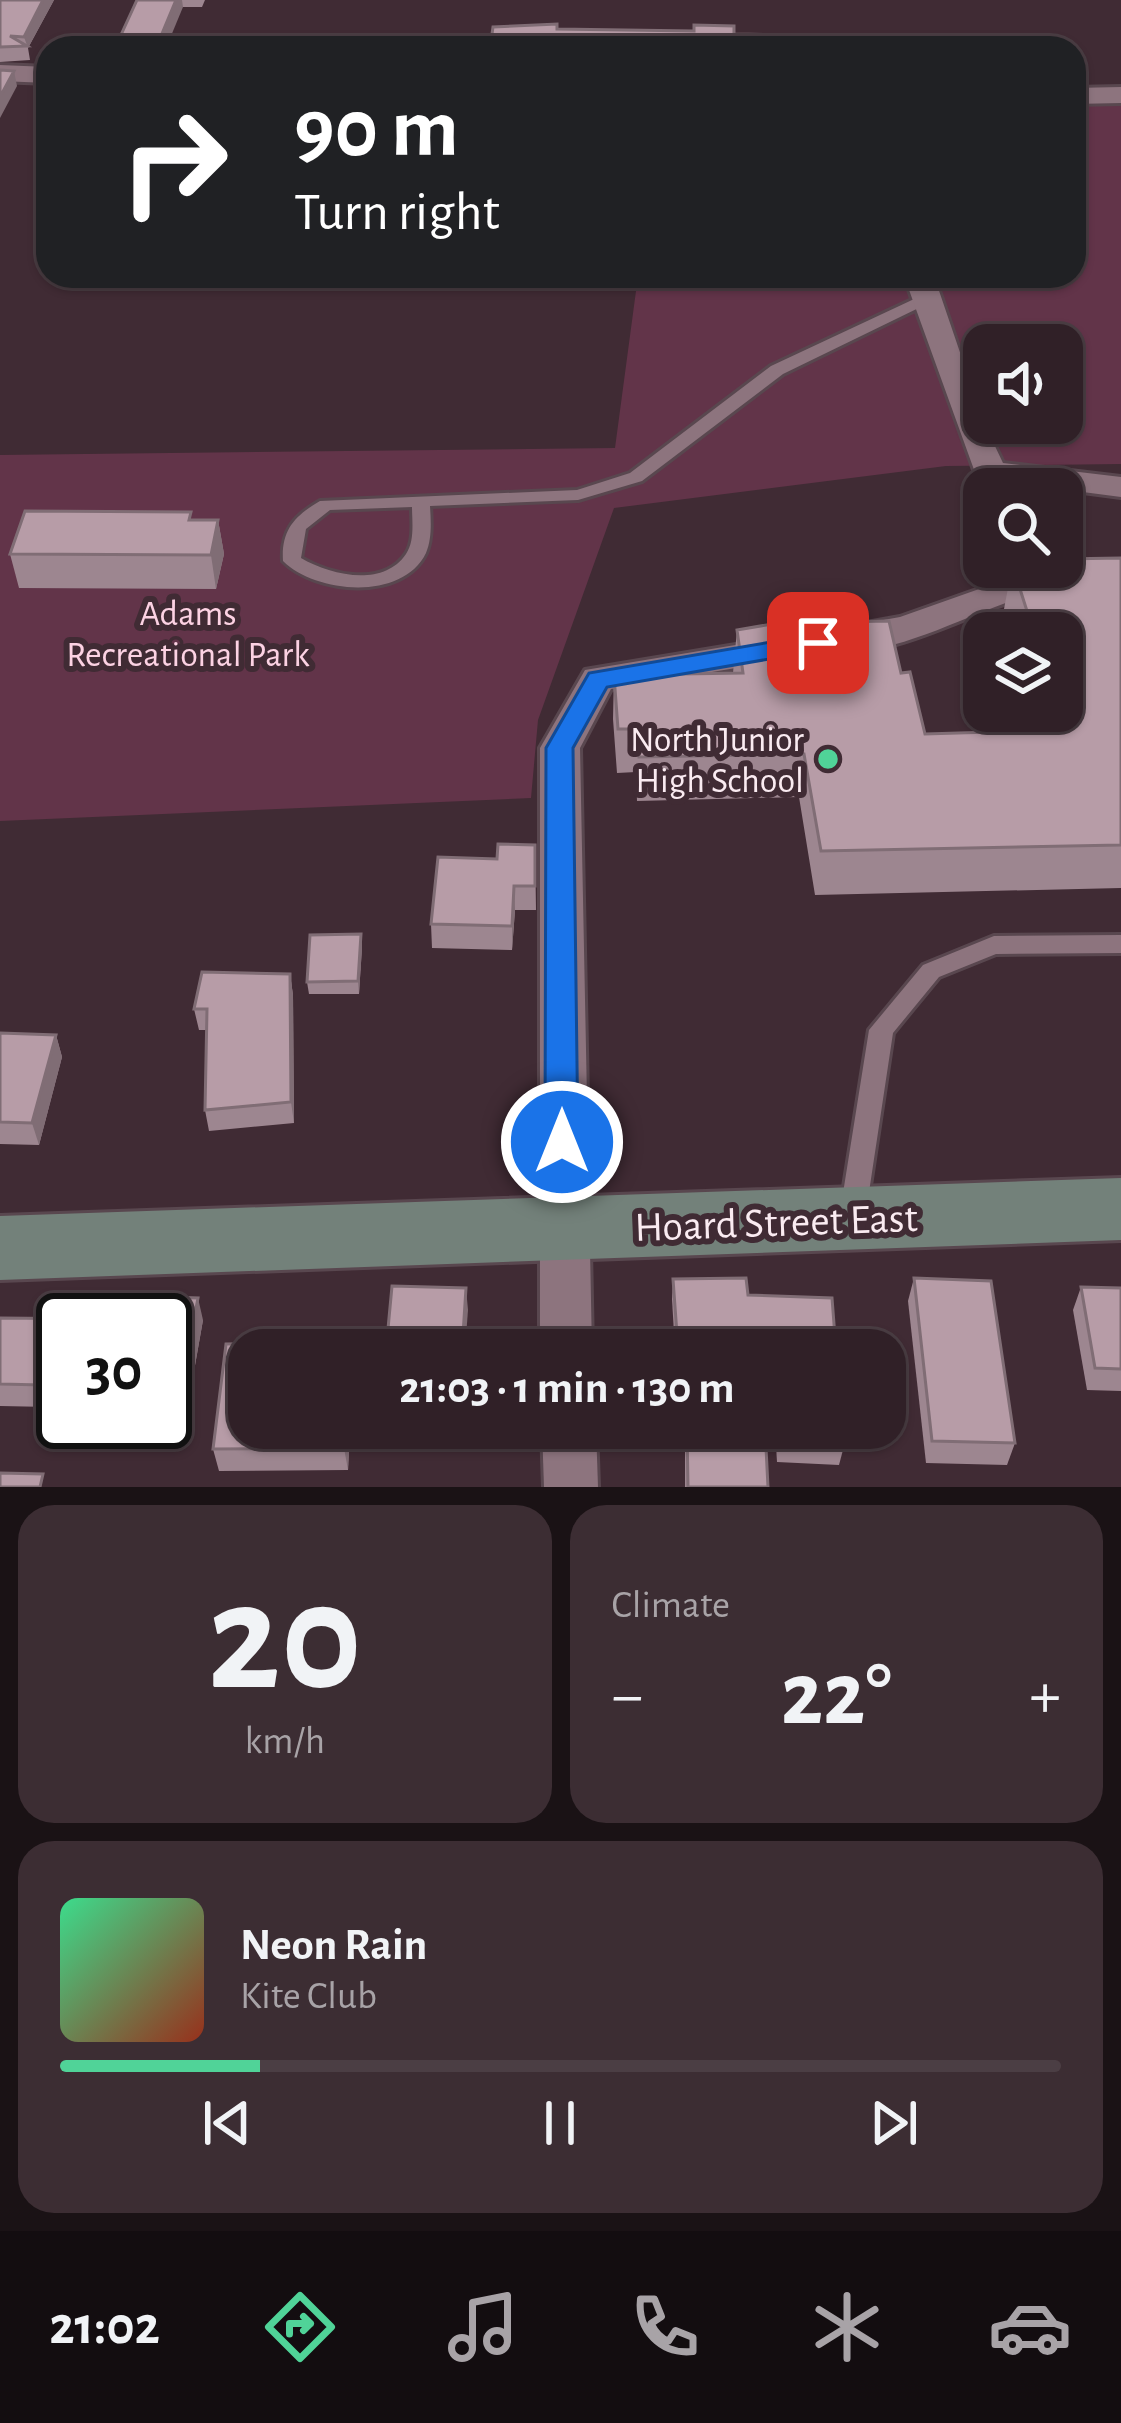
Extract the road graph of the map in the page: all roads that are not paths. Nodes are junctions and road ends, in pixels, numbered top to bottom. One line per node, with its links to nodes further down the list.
1 (0, 73): 2 (street)
2 (36, 74)
3 (1121, 95): 4 (street)
4 (1086, 96)
5 (921, 288): 8 (lane)
6 (923, 288): 7 (street)
7 (1121, 487)
8 (421, 502): 8 (lane)
9 (1121, 584): 13 (street)
10 (1121, 944): 12 (lane)
11 (1121, 1209): 12 (street, Hoard Street East)
12 (853, 1219): 13 (street, Hoard Street East)
13 (562, 1229): 14 (street, Hoard Street East); 15 (street)
14 (0, 1248)
15 (565, 1329)
16 (570, 1449): 17 (street)
17 (572, 1487)

